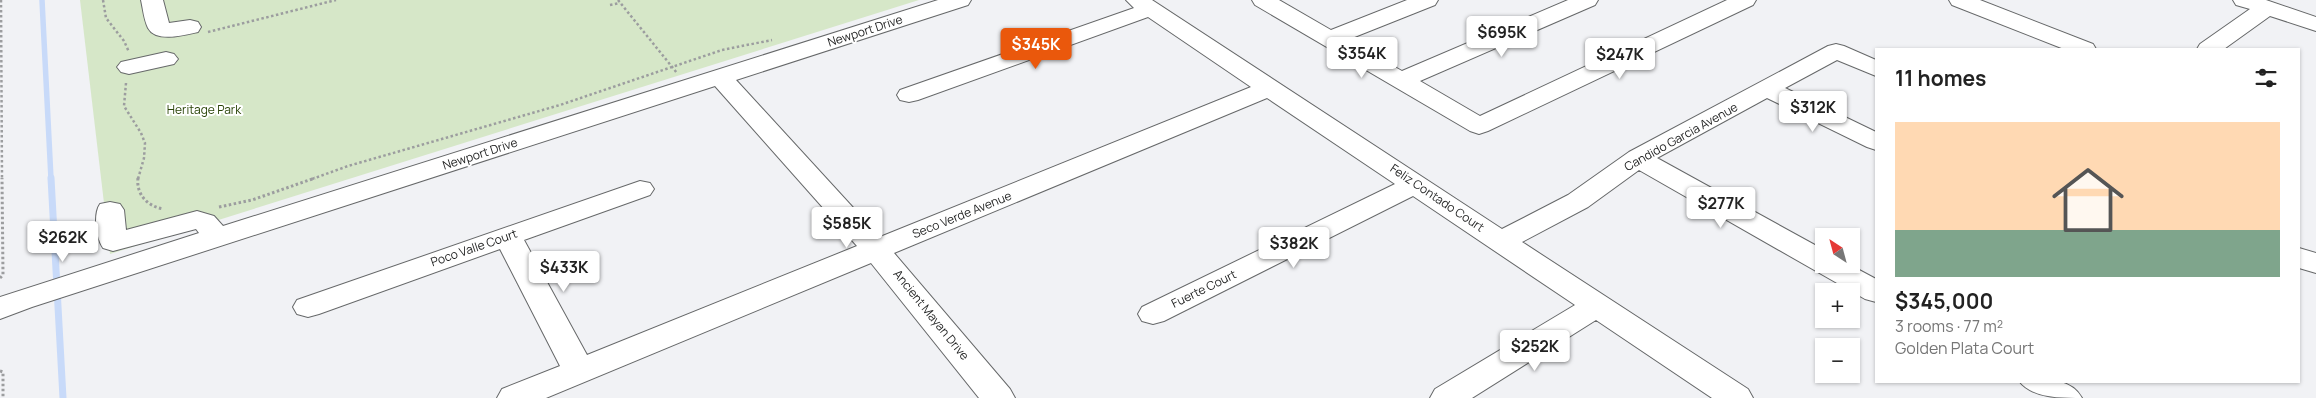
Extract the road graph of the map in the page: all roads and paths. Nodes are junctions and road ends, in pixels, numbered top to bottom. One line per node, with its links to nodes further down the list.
1 (2, 0): 47 (path)
2 (103, 0): 24 (path)
3 (152, 0): 18 (street)
4 (336, 0): 18 (path)
5 (960, 0): 27 (street, Newport Drive)
6 (1263, 0): 19 (street)
7 (1428, 0): 15 (street)
8 (1587, 0): 28 (street)
9 (1744, 0): 28 (street)
10 (1960, 0): 21 (street)
11 (2244, 0): 16 (street)
12 (619, 1): 13 (path); 25 (path)
13 (610, 5)
14 (1144, 5): 29 (street, Feliz Contado Court); 31 (street)
15 (1394, 5): 19 (street)
16 (2267, 8): 17 (street); 22 (street)
17 (2316, 24)
18 (197, 30)
19 (1331, 38): 28 (street)
20 (780, 39): 25 (path)
21 (2082, 48)
22 (2209, 48)
23 (166, 59): 24 (street)
24 (129, 67): 37 (path)
25 (672, 67): 36 (path)
26 (1875, 69): 30 (street, Candido Garcia Avenue)
27 (721, 78): 40 (street, Newport Drive); 42 (street, Ancient Mayan Drive)
28 (1402, 80)
29 (1270, 88): 34 (street, Feliz Contado Court); 42 (street, Seco Verde Avenue)
30 (1767, 89): 32 (street); 33 (street, Candido Garcia Avenue)
31 (909, 95)
32 (1875, 142)
33 (1638, 158): 41 (street, Candido Garcia Avenue); 43 (street)
34 (1417, 184): 41 (street, Feliz Contado Court); 52 (street, Fuerte Court)
35 (640, 189): 39 (street, Poco Valle Court)
36 (211, 208)
37 (167, 209)
38 (110, 210): 40 (street)
39 (508, 236): 51 (street, Poco Valle Court); 54 (street)
40 (215, 238): 49 (street, Newport Drive)
41 (1502, 241): 50 (street, Feliz Contado Court)
42 (876, 250): 54 (street, Seco Verde Avenue); 58 (street, Ancient Mayan Drive)
43 (1815, 257)
44 (2300, 257): 45 (street)
45 (2316, 264)
46 (1843, 273): 48 (street)
47 (0, 278)
48 (1875, 291)
49 (11, 305)
50 (1598, 305): 59 (street); 60 (street, Feliz Contado Court)
51 (308, 306)
52 (1153, 314)
53 (0, 371): 56 (path)
54 (579, 372): 57 (street, Seco Verde Avenue)
55 (2038, 383): 61 (street)
56 (3, 398)
57 (514, 398)
58 (998, 398)
59 (1447, 398)
60 (1736, 398)
61 (2064, 398)

